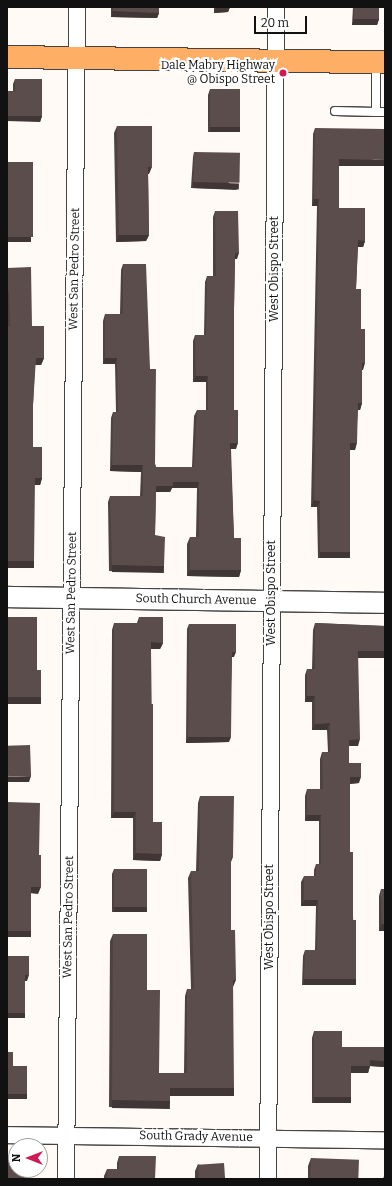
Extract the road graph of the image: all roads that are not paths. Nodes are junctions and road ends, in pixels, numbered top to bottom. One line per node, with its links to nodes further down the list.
1 (78, 7): 4 (street, West San Pedro Street)
2 (276, 7): 5 (street, West Obispo Street)
3 (7, 57): 4 (main road)
4 (77, 58): 5 (main road); 11 (street, West San Pedro Street)
5 (276, 61): 6 (main road); 12 (street, West Obispo Street)
6 (381, 62): 8 (lane)
7 (335, 111): 8 (lane)
8 (376, 112): 9 (lane)
9 (385, 112)
10 (7, 597): 11 (street, South Church Avenue)
11 (72, 598): 12 (street, South Church Avenue); 15 (street, West San Pedro Street)
12 (272, 601): 13 (street, South Church Avenue); 16 (street, West Obispo Street)
13 (385, 603)
14 (7, 1135): 15 (street, South Grady Avenue)
15 (67, 1135): 16 (street, South Grady Avenue); 18 (street, West San Pedro Street)
16 (269, 1138): 17 (street, South Grady Avenue); 19 (street, West Obispo Street)
17 (385, 1140)
18 (66, 1179)
19 (268, 1179)

